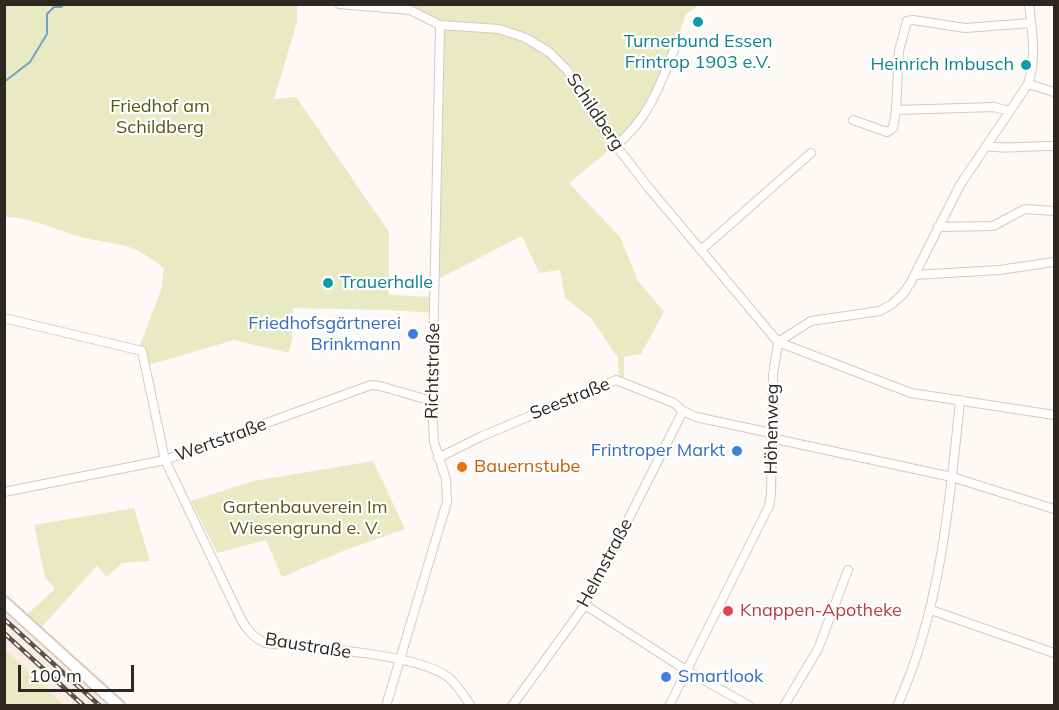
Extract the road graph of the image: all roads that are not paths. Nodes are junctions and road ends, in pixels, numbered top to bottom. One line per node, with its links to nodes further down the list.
1 (339, 4): 3 (street, Schildberg)
2 (1029, 4): 4 (street)
3 (410, 7): 5 (street, Schildberg)
4 (1031, 23): 7 (street); 9 (street)
5 (440, 25): 12 (street, Schildberg); 24 (street, Richtstraße)
6 (677, 42): 12 (street)
7 (1028, 84): 8 (street); 10 (street)
8 (1054, 92)
9 (896, 110): 10 (street); 11 (street)
10 (1010, 111): 13 (street)
11 (853, 120)
12 (616, 146): 18 (street, Schildberg)
13 (987, 146): 14 (street); 17 (street)
14 (1054, 146)
15 (811, 153): 18 (street)
16 (1054, 211): 17 (street)
17 (938, 227): 20 (street)
18 (701, 250): 22 (street, Schildberg)
19 (1054, 262): 20 (street)
20 (915, 275): 22 (street)
21 (4, 318): 29 (street, Baustraße)
22 (778, 342): 23 (street); 27 (street, Höhenweg)
23 (960, 400): 26 (street); 30 (street)
24 (432, 401): 28 (street, Richtstraße); 29 (street, Wertstraße)
25 (683, 411): 27 (street, Seestraße); 28 (street, Seestraße); 35 (street, Helmstraße)
26 (1054, 415)
27 (771, 435): 30 (street, Seestraße); 39 (street, Höhenweg)
28 (438, 458): 38 (street, Richtstraße)
29 (165, 460): 31 (street, Wertstraße); 38 (street, Baustraße)
30 (952, 477): 32 (street, Seestraße); 36 (street)
31 (4, 492)
32 (1054, 509)
33 (848, 570): 46 (street)
34 (4, 602): 40 (main road)
35 (585, 605): 39 (street); 43 (street, Helmstraße)
36 (931, 610): 37 (street); 47 (street)
37 (1054, 653)
38 (400, 660): 41 (street, Richtstraße); 42 (street, Baustraße)
39 (686, 670): 44 (street, Höhenweg); 45 (street)
40 (119, 705)
41 (386, 705)
42 (471, 705)
43 (512, 705)
44 (669, 705)
45 (750, 705)
46 (784, 705)
47 (897, 705)

